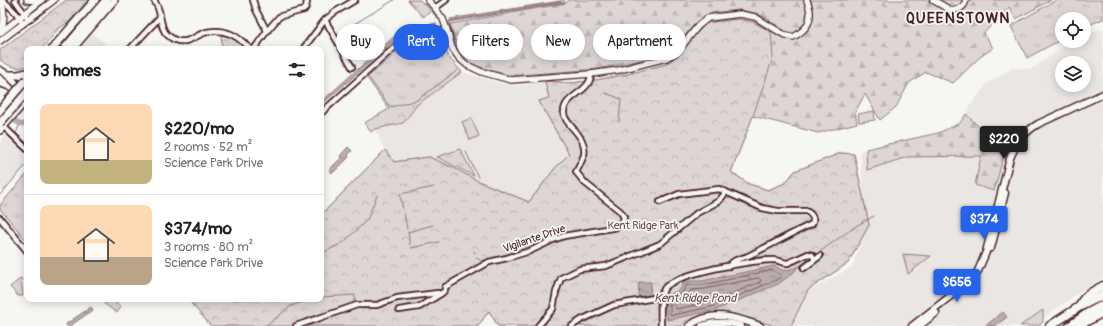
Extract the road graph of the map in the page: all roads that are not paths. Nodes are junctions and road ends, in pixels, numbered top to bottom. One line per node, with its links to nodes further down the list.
1 (2, 0): 22 (street); 28 (street)
2 (15, 0): 20 (street)
3 (27, 0): 4 (street)
4 (42, 0): 20 (street)
5 (54, 0): 23 (street)
6 (94, 0): 31 (main road)
7 (106, 0): 32 (main road)
8 (114, 0): 33 (main road)
9 (154, 0): 21 (street)
10 (253, 0): 27 (street)
11 (306, 0): 27 (street)
12 (355, 0): 18 (street)
13 (428, 0): 19 (street)
14 (446, 0): 19 (street)
15 (807, 0): 42 (street)
16 (933, 0): 17 (street)
17 (966, 0)
18 (348, 2): 24 (street)
19 (435, 8): 26 (street)
20 (24, 14): 22 (street); 23 (street)
21 (160, 17): 34 (street); 35 (street)
22 (19, 18): 25 (street); 28 (street)
23 (28, 20): 25 (street)
24 (325, 20): 37 (street); 39 (street)
25 (23, 24): 30 (street)
26 (445, 24)
27 (267, 31): 36 (street)
28 (0, 32)
29 (449, 37): 42 (street)
30 (0, 41)
31 (54, 46)
32 (67, 46)
33 (75, 46)
34 (133, 46)
35 (247, 46)
36 (256, 46)
37 (305, 46)
38 (393, 49): 57 (street)
39 (352, 67)
40 (0, 70): 43 (main road)
41 (24, 74): 43 (main road)
42 (591, 74): 73 (street, Vigilante Drive)
43 (8, 75): 46 (main road)
44 (24, 81): 46 (main road)
45 (24, 81): 56 (main road, bridge)
46 (19, 86): 48 (main road); 51 (main road)
47 (0, 91): 51 (main road)
48 (24, 92)
49 (1103, 94): 58 (main road)
50 (0, 96): 56 (main road)
51 (11, 96): 54 (main road); 56 (main road)
52 (24, 96): 59 (main road, bridge)
53 (1103, 98): 58 (main road)
54 (24, 99)
55 (24, 102): 59 (main road)
56 (0, 108)
57 (324, 111)
58 (1059, 115): 67 (main road)
59 (1, 127): 60 (street)
60 (24, 146)
61 (726, 192): 62 (street); 68 (street); 81 (street)
62 (660, 202)
63 (0, 218): 64 (street)
64 (24, 247)
65 (820, 256): 66 (street)
66 (814, 258): 68 (street); 69 (street)
67 (983, 265): 88 (main road); 89 (main road)
68 (729, 266): 83 (street)
69 (804, 268)
70 (1103, 281): 72 (highway)
71 (1103, 286): 72 (highway)
72 (1094, 291): 77 (highway)
73 (440, 293): 78 (street); 80 (street)
74 (1103, 295): 77 (highway)
75 (660, 297): 82 (street)
76 (1103, 305): 91 (highway)
77 (1079, 307): 90 (highway)
78 (399, 310)
79 (1103, 312): 92 (highway)
80 (296, 326)
81 (538, 326)
82 (572, 326)
83 (661, 326)
84 (689, 326): 87 (main road)
85 (702, 326): 86 (main road)
86 (741, 326)
87 (760, 326)
88 (912, 326)
89 (919, 326)
90 (1050, 326)
91 (1070, 326)
92 (1078, 326)

